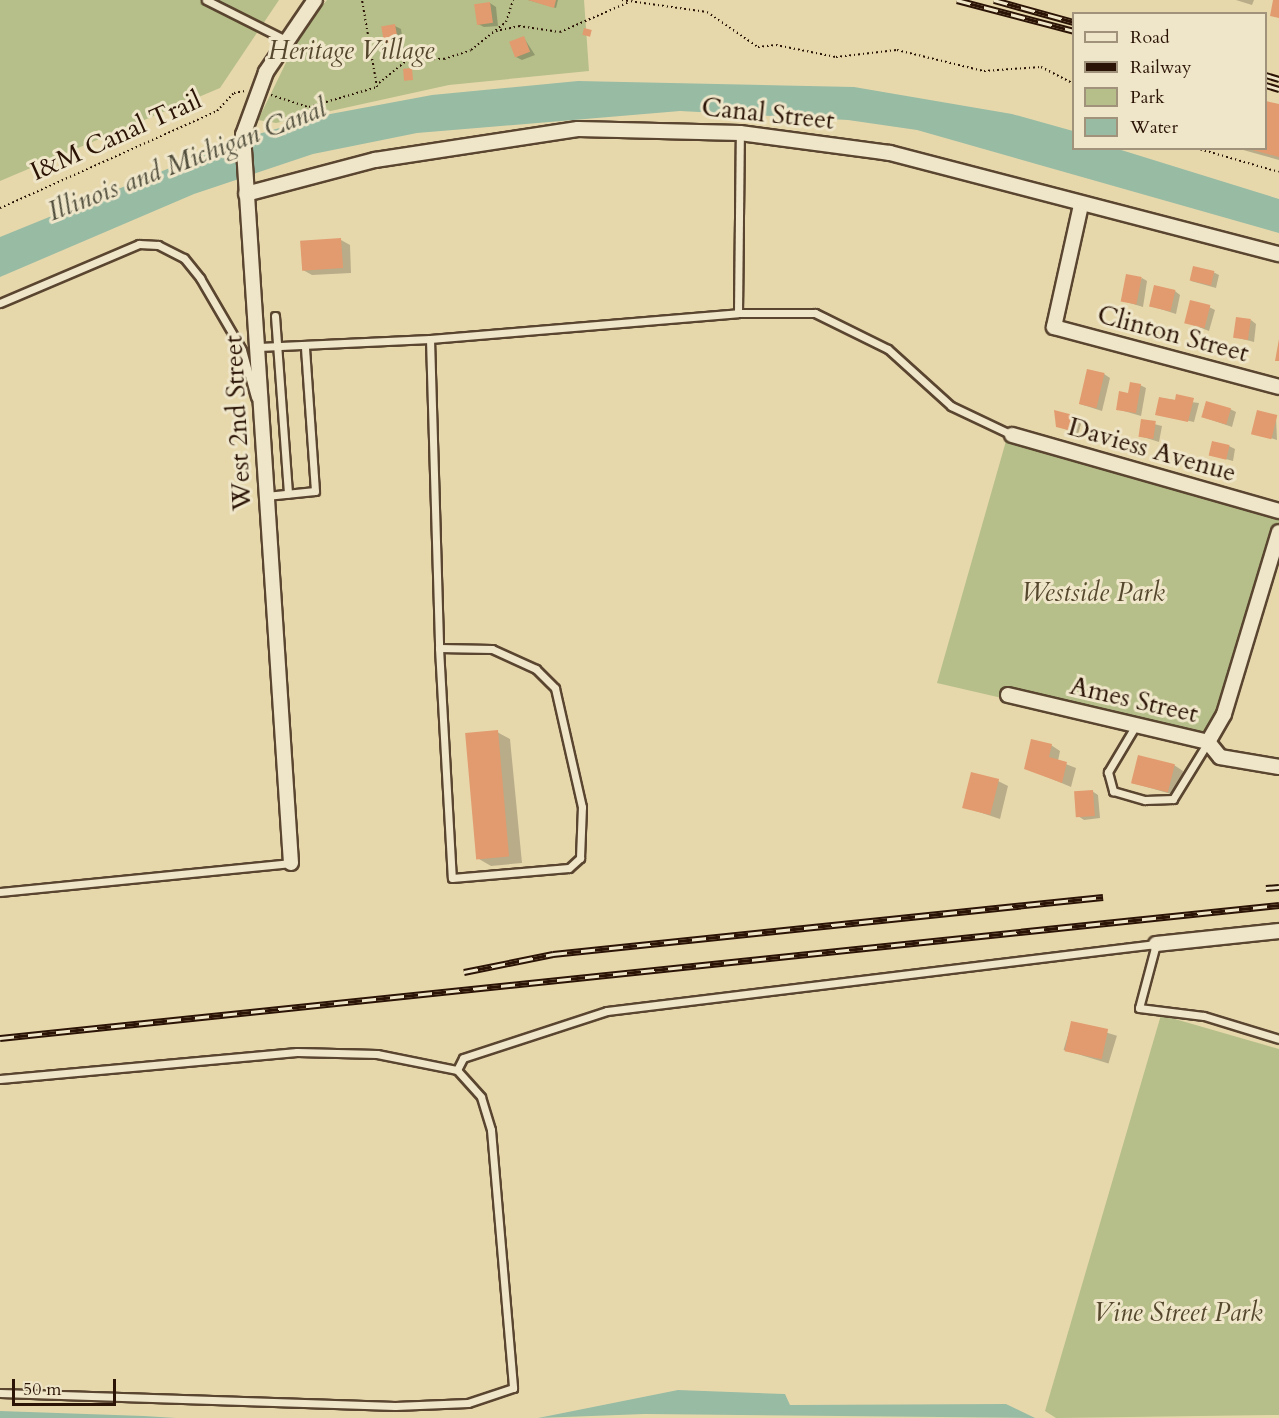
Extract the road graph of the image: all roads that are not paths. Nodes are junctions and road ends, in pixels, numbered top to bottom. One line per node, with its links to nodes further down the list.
1 (206, 0): 3 (lane)
2 (315, 0): 3 (street, West 2nd Street)
3 (284, 39): 5 (street, West 2nd Street)
4 (740, 133): 5 (street, Canal Street); 6 (street, Canal Street); 9 (lane)
5 (246, 194): 12 (street, West 2nd Street)
6 (1081, 205): 7 (street, Canal Street); 15 (street, Clinton Street)
7 (1279, 254)
8 (0, 303): 16 (lane)
9 (738, 313): 11 (lane); 17 (lane)
10 (275, 316): 13 (lane)
11 (430, 339): 14 (lane); 22 (lane)
12 (259, 346): 13 (lane); 16 (street, West 2nd Street)
13 (277, 347): 14 (lane); 18 (lane)
14 (306, 347): 18 (lane)
15 (1279, 387)
16 (261, 425): 19 (street, West 2nd Street)
17 (1012, 435): 20 (street, Daviess Avenue)
18 (288, 494): 19 (lane)
19 (266, 496): 27 (street, West 2nd Street)
20 (1279, 511)
21 (1279, 532): 25 (street)
22 (440, 648): 22 (lane)
23 (1008, 695): 24 (street, Ames Street)
24 (1136, 724): 25 (street, Ames Street); 25 (lane)
25 (1208, 742): 26 (street, Ames Street)
26 (1279, 766)
27 (291, 863): 28 (lane)
28 (0, 892)
29 (1279, 931): 30 (street)
30 (1156, 944): 31 (lane); 32 (lane)
31 (1279, 1039)
32 (457, 1070): 33 (lane); 34 (lane)
33 (0, 1079)
34 (0, 1393)

